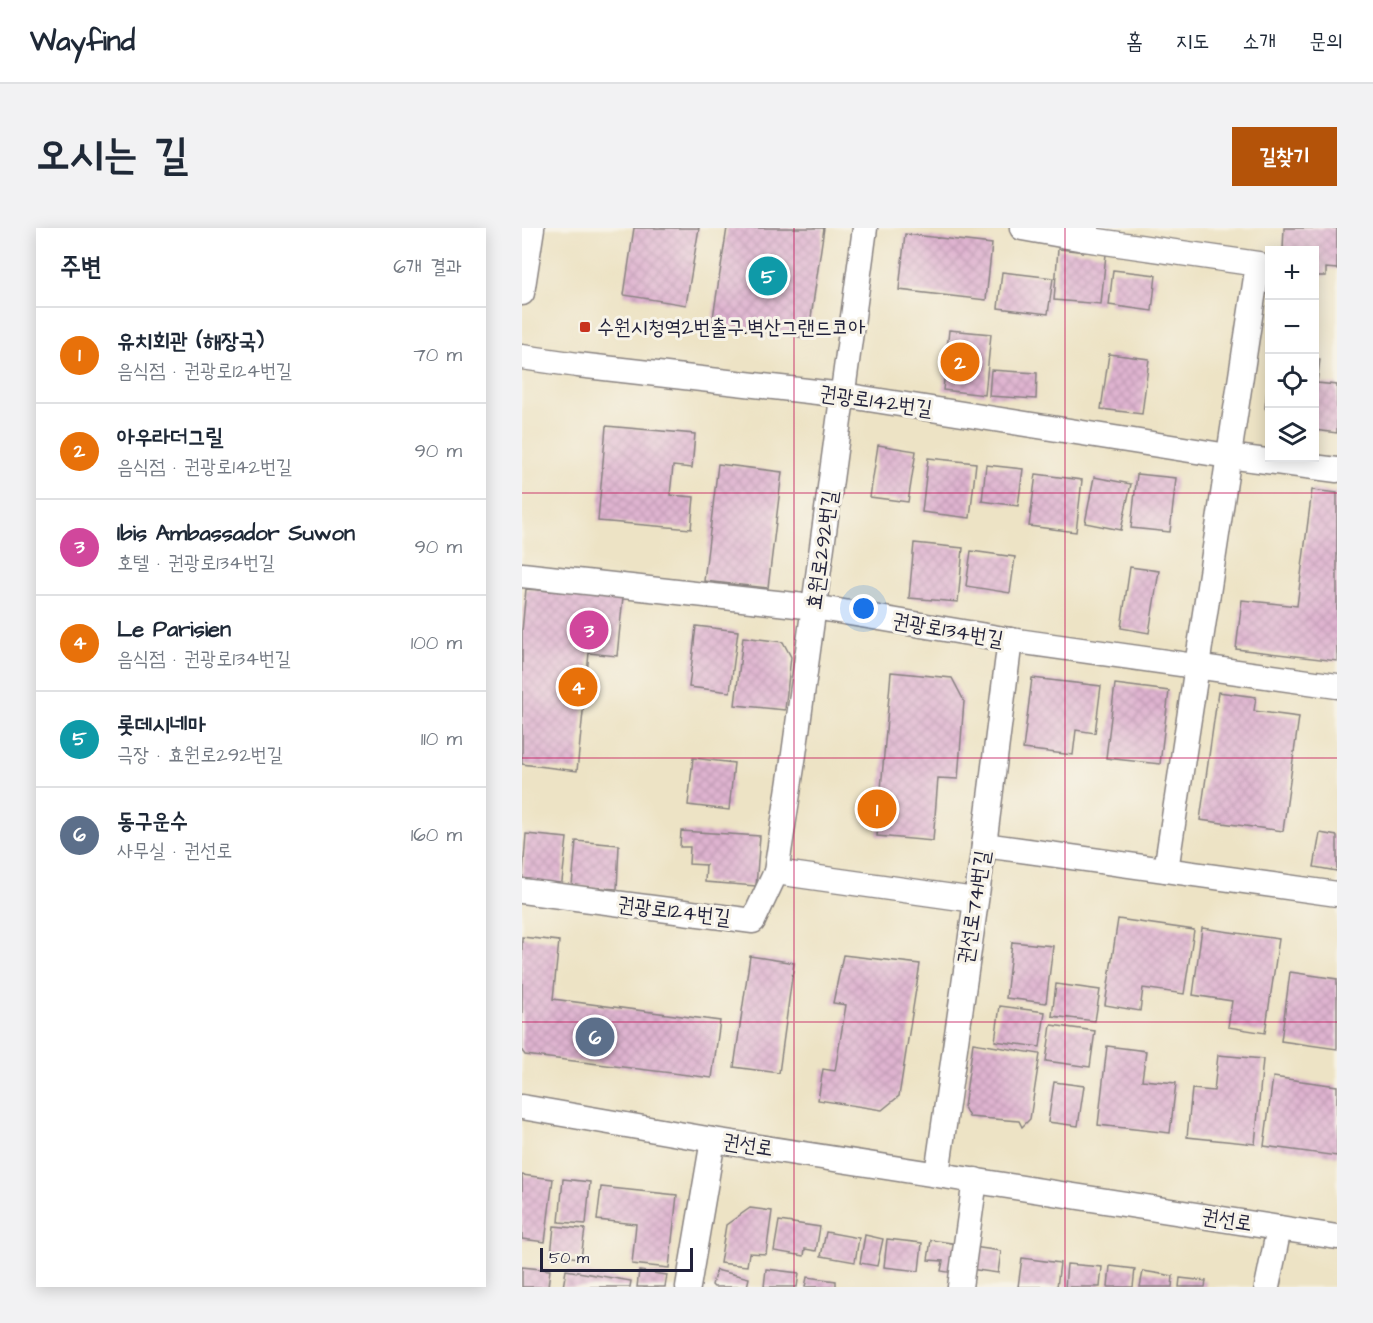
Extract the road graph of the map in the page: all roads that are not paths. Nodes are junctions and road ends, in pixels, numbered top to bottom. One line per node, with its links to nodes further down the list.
1 (532, 228): 5 (street)
2 (865, 228): 7 (street, 효원로292번길)
3 (1022, 228): 4 (street)
4 (1085, 233): 8 (street)
5 (522, 293)
6 (522, 357): 7 (street, 권광로142번길)
7 (843, 395): 8 (street, 권광로142번길); 11 (street, 효원로292번길)
8 (1228, 456): 9 (street, 권광로142번길); 13 (street)
9 (1337, 470)
10 (522, 575): 11 (street, 권광로134번길)
11 (814, 607): 12 (street, 권광로134번길); 17 (street, 효원로292번길)
12 (1010, 640): 13 (street, 권광로134번길); 15 (street, 권선로741번길)
13 (1195, 668): 14 (street, 권광로134번길); 16 (street)
14 (1337, 686)
15 (984, 845): 16 (street); 20 (street, 권선로741번길)
16 (1166, 870): 19 (street)
17 (776, 872): 18 (street, 권광로124번길); 20 (street)
18 (522, 891)
19 (1337, 894)
20 (975, 900): 23 (street, 권선로741번길)
21 (522, 1107): 22 (street, 권선로)
22 (713, 1140): 23 (street, 권선로); 27 (street)
23 (937, 1174): 24 (street, 권선로)
24 (975, 1180): 25 (street, 권선로); 28 (street)
25 (1279, 1228): 26 (street, 권선로); 29 (street)
26 (1337, 1237)
27 (688, 1287)
28 (960, 1287)
29 (1267, 1287)

